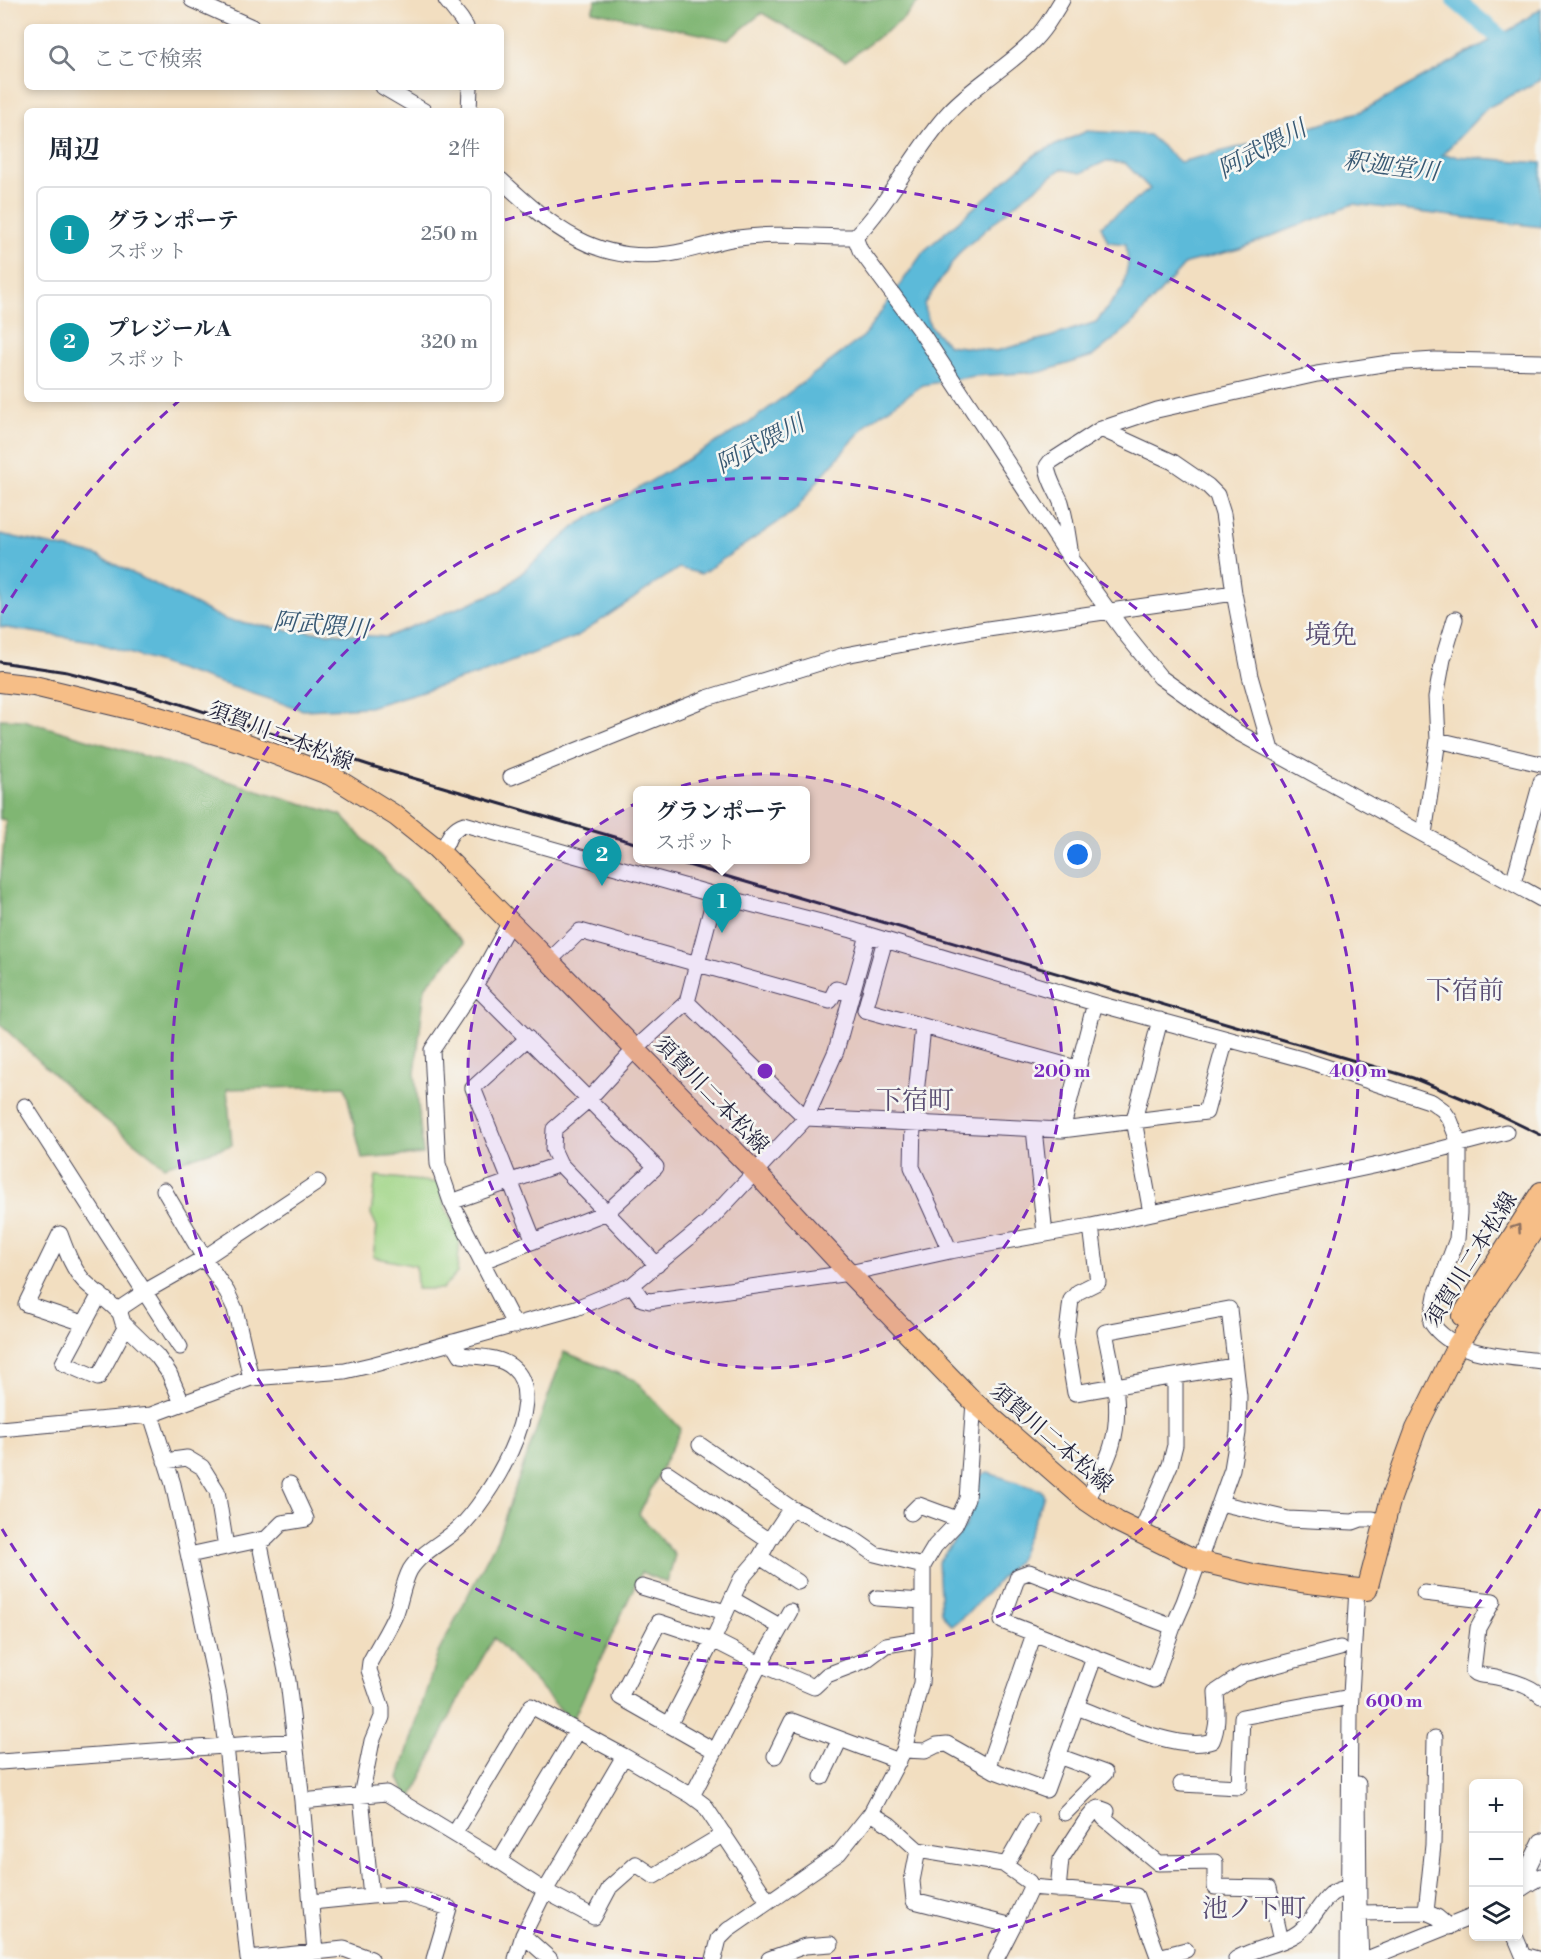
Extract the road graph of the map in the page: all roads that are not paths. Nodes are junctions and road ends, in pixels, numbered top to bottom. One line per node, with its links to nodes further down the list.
1 (192, 0): 4 (street)
2 (446, 0): 5 (street)
3 (1062, 0): 11 (street)
4 (245, 24)
5 (464, 24)
6 (388, 90): 8 (street)
7 (470, 90): 9 (street)
8 (419, 108)
9 (469, 108)
10 (504, 183): 11 (street)
11 (855, 237): 14 (street)
12 (1541, 362): 13 (street)
13 (1101, 429): 14 (street); 15 (street)
14 (1072, 561): 16 (street)
15 (1233, 593): 16 (street); 20 (street)
16 (1109, 609): 20 (street); 22 (street)
17 (1455, 619): 19 (street)
18 (0, 682): 25 (main road, 須賀川二本松線)
19 (1438, 740): 21 (street); 24 (street)
20 (1271, 750): 24 (street)
21 (1541, 764)
22 (511, 777)
23 (1541, 782): 26 (street)
24 (1424, 834): 26 (street)
25 (436, 848): 27 (street); 29 (main road, 須賀川二本松線)
26 (1513, 883): 28 (street)
27 (715, 896): 30 (street); 33 (street)
28 (1541, 899)
29 (510, 922): 32 (main road, 須賀川二本松線); 34 (street)
30 (868, 935): 31 (street); 35 (street)
31 (885, 940): 37 (street); 39 (street)
32 (549, 961): 33 (street); 42 (main road, 須賀川二本松線)
33 (697, 962): 35 (street); 36 (street)
34 (475, 986): 40 (street); 59 (street)
35 (852, 994): 46 (street)
36 (687, 1002): 42 (street); 46 (street)
37 (1095, 1003): 38 (street); 43 (street)
38 (1160, 1020): 41 (street); 47 (street)
39 (923, 1027): 43 (street); 48 (street)
40 (528, 1038): 44 (street); 55 (street)
41 (1226, 1039): 47 (street); 52 (street)
42 (635, 1049): 44 (street); 54 (main road, 須賀川二本松線)
43 (1076, 1068): 50 (street)
44 (588, 1100): 53 (street); 60 (street)
45 (25, 1106): 73 (street)
46 (806, 1118): 48 (street); 54 (street)
47 (1134, 1120): 50 (street); 61 (street)
48 (913, 1122): 49 (street); 66 (street)
49 (1034, 1129): 50 (street); 64 (street)
50 (1062, 1130)
51 (1506, 1132): 52 (street)
52 (1459, 1143): 61 (street); 79 (street)
53 (560, 1164): 55 (street); 60 (street)
54 (756, 1173): 69 (street); 71 (main road, 須賀川二本松線)
55 (510, 1180): 59 (street); 65 (street)
56 (318, 1182): 67 (street)
57 (164, 1190): 67 (street)
58 (1541, 1192): 70 (main road, 須賀川二本松線, one-way to 58)
59 (451, 1203): 68 (street)
60 (607, 1212): 65 (street); 69 (street)
61 (1151, 1213): 63 (street)
62 (1541, 1219): 70 (main road, 須賀川二本松線)
63 (1091, 1226): 64 (street); 85 (street)
64 (1045, 1234): 66 (street)
65 (534, 1241): 68 (street)
66 (950, 1251): 71 (street)
67 (204, 1258): 73 (street); 84 (street)
68 (483, 1262): 77 (street)
69 (657, 1265): 72 (street)
70 (1500, 1268): 79 (main road, 須賀川二本松線)
71 (849, 1273): 72 (street); 86 (main road, 須賀川二本松線)
72 (632, 1285): 77 (street)
73 (146, 1292): 75 (street); 80 (street)
74 (100, 1294): 75 (street); 76 (street); 76 (street)
75 (123, 1319): 76 (street); 87 (street)
76 (83, 1323)
77 (515, 1326): 78 (street)
78 (453, 1342): 84 (street); 142 (street)
79 (1453, 1342): 81 (street); 99 (main road, 須賀川二本松線); 110 (main road, 須賀川二本松線)
80 (180, 1347)
81 (1541, 1361)
82 (1234, 1366): 83 (street); 85 (street); 95 (street)
83 (1175, 1376): 85 (street); 100 (street)
84 (251, 1378): 87 (street)
85 (1115, 1388): 94 (street)
86 (974, 1402): 94 (main road, 須賀川二本松線); 98 (street)
87 (182, 1403): 88 (street)
88 (151, 1415): 89 (street); 91 (street)
89 (0, 1429)
90 (700, 1445): 96 (street)
91 (165, 1461): 103 (street); 104 (street)
92 (668, 1473): 102 (street)
93 (290, 1484): 101 (street)
94 (1087, 1501): 100 (main road, 須賀川二本松線)
95 (1220, 1503): 99 (street); 106 (street)
96 (791, 1508): 102 (street); 107 (street)
97 (911, 1513): 98 (street)
98 (957, 1519): 107 (street)
99 (1373, 1520): 110 (main road, 須賀川二本松線)
100 (1140, 1534): 106 (main road, 須賀川二本松線)
101 (260, 1540): 103 (street); 131 (street)
102 (769, 1541): 105 (street)
103 (226, 1547): 104 (street)
104 (189, 1555): 132 (street)
105 (760, 1557): 108 (street); 114 (street)
106 (1198, 1561): 110 (main road, 須賀川二本松線); 116 (street)
107 (923, 1566): 113 (street)
108 (798, 1582)
109 (642, 1587): 114 (street)
110 (1362, 1589): 125 (street); 164 (street)
111 (1424, 1593): 124 (street)
112 (877, 1598): 113 (street)
113 (923, 1601): 119 (street)
114 (728, 1606): 117 (street); 120 (street)
115 (790, 1611): 117 (street)
116 (1173, 1627): 118 (street); 122 (street)
117 (781, 1628): 123 (street)
118 (1034, 1634): 122 (street); 139 (street)
119 (923, 1639): 123 (street); 134 (street)
120 (713, 1640): 123 (street); 127 (street); 127 (street)
121 (1340, 1648): 126 (street)
122 (1094, 1658): 126 (street)
123 (760, 1664): 133 (street)
124 (1541, 1696)
125 (1350, 1697): 141 (street); 156 (street)
126 (1077, 1707): 137 (street)
127 (669, 1725): 133 (street)
128 (577, 1731): 135 (street); 148 (street); 152 (street)
129 (1435, 1738): 163 (street)
130 (840, 1739): 134 (street); 136 (street); 140 (street)
131 (295, 1741): 132 (street); 144 (street)
132 (226, 1746): 138 (street); 175 (street)
133 (715, 1751): 143 (street)
134 (902, 1755): 139 (street); 145 (street)
135 (624, 1756): 143 (street); 159 (street)
136 (775, 1756)
137 (1059, 1756): 139 (street); 146 (street)
138 (0, 1762)
139 (988, 1766)
140 (822, 1778)
141 (1181, 1784)
142 (361, 1796): 144 (street); 148 (street); 160 (street)
143 (692, 1796): 149 (street)
144 (302, 1801): 162 (street)
145 (871, 1813): 151 (street); 161 (street)
146 (1065, 1813)
147 (1031, 1821): 153 (street)
148 (455, 1833): 152 (street)
149 (724, 1834): 159 (street); 161 (street)
150 (1541, 1841): 154 (street)
151 (918, 1850): 153 (street); 166 (street)
152 (500, 1861): 159 (street)
153 (1006, 1865): 155 (street)
154 (1537, 1879): 157 (street)
155 (1031, 1887): 158 (street); 166 (street)
156 (1349, 1887): 169 (street); 184 (street)
157 (1523, 1888)
158 (1058, 1890): 169 (street); 174 (street)
159 (545, 1891): 168 (street)
160 (371, 1896): 162 (street); 177 (street)
161 (768, 1901): 180 (street)
162 (312, 1902): 173 (street)
163 (1426, 1912): 164 (street); 167 (street)
164 (1359, 1913): 185 (street)
165 (1469, 1918): 167 (street)
166 (1013, 1926): 182 (street)
167 (1449, 1928): 186 (street)
168 (523, 1935): 178 (street); 179 (street)
169 (1281, 1941): 183 (street)
170 (1517, 1941): 187 (street)
171 (831, 1944): 181 (street)
172 (1186, 1950): 174 (street)
173 (315, 1952): 175 (street); 176 (street)
174 (1159, 1958)
175 (248, 1959)
176 (370, 1959)
177 (434, 1959)
178 (516, 1959)
179 (550, 1959)
180 (714, 1959)
181 (769, 1959)
182 (996, 1959)
183 (1236, 1959)
184 (1348, 1959)
185 (1361, 1959)
186 (1367, 1959)
187 (1537, 1959)

